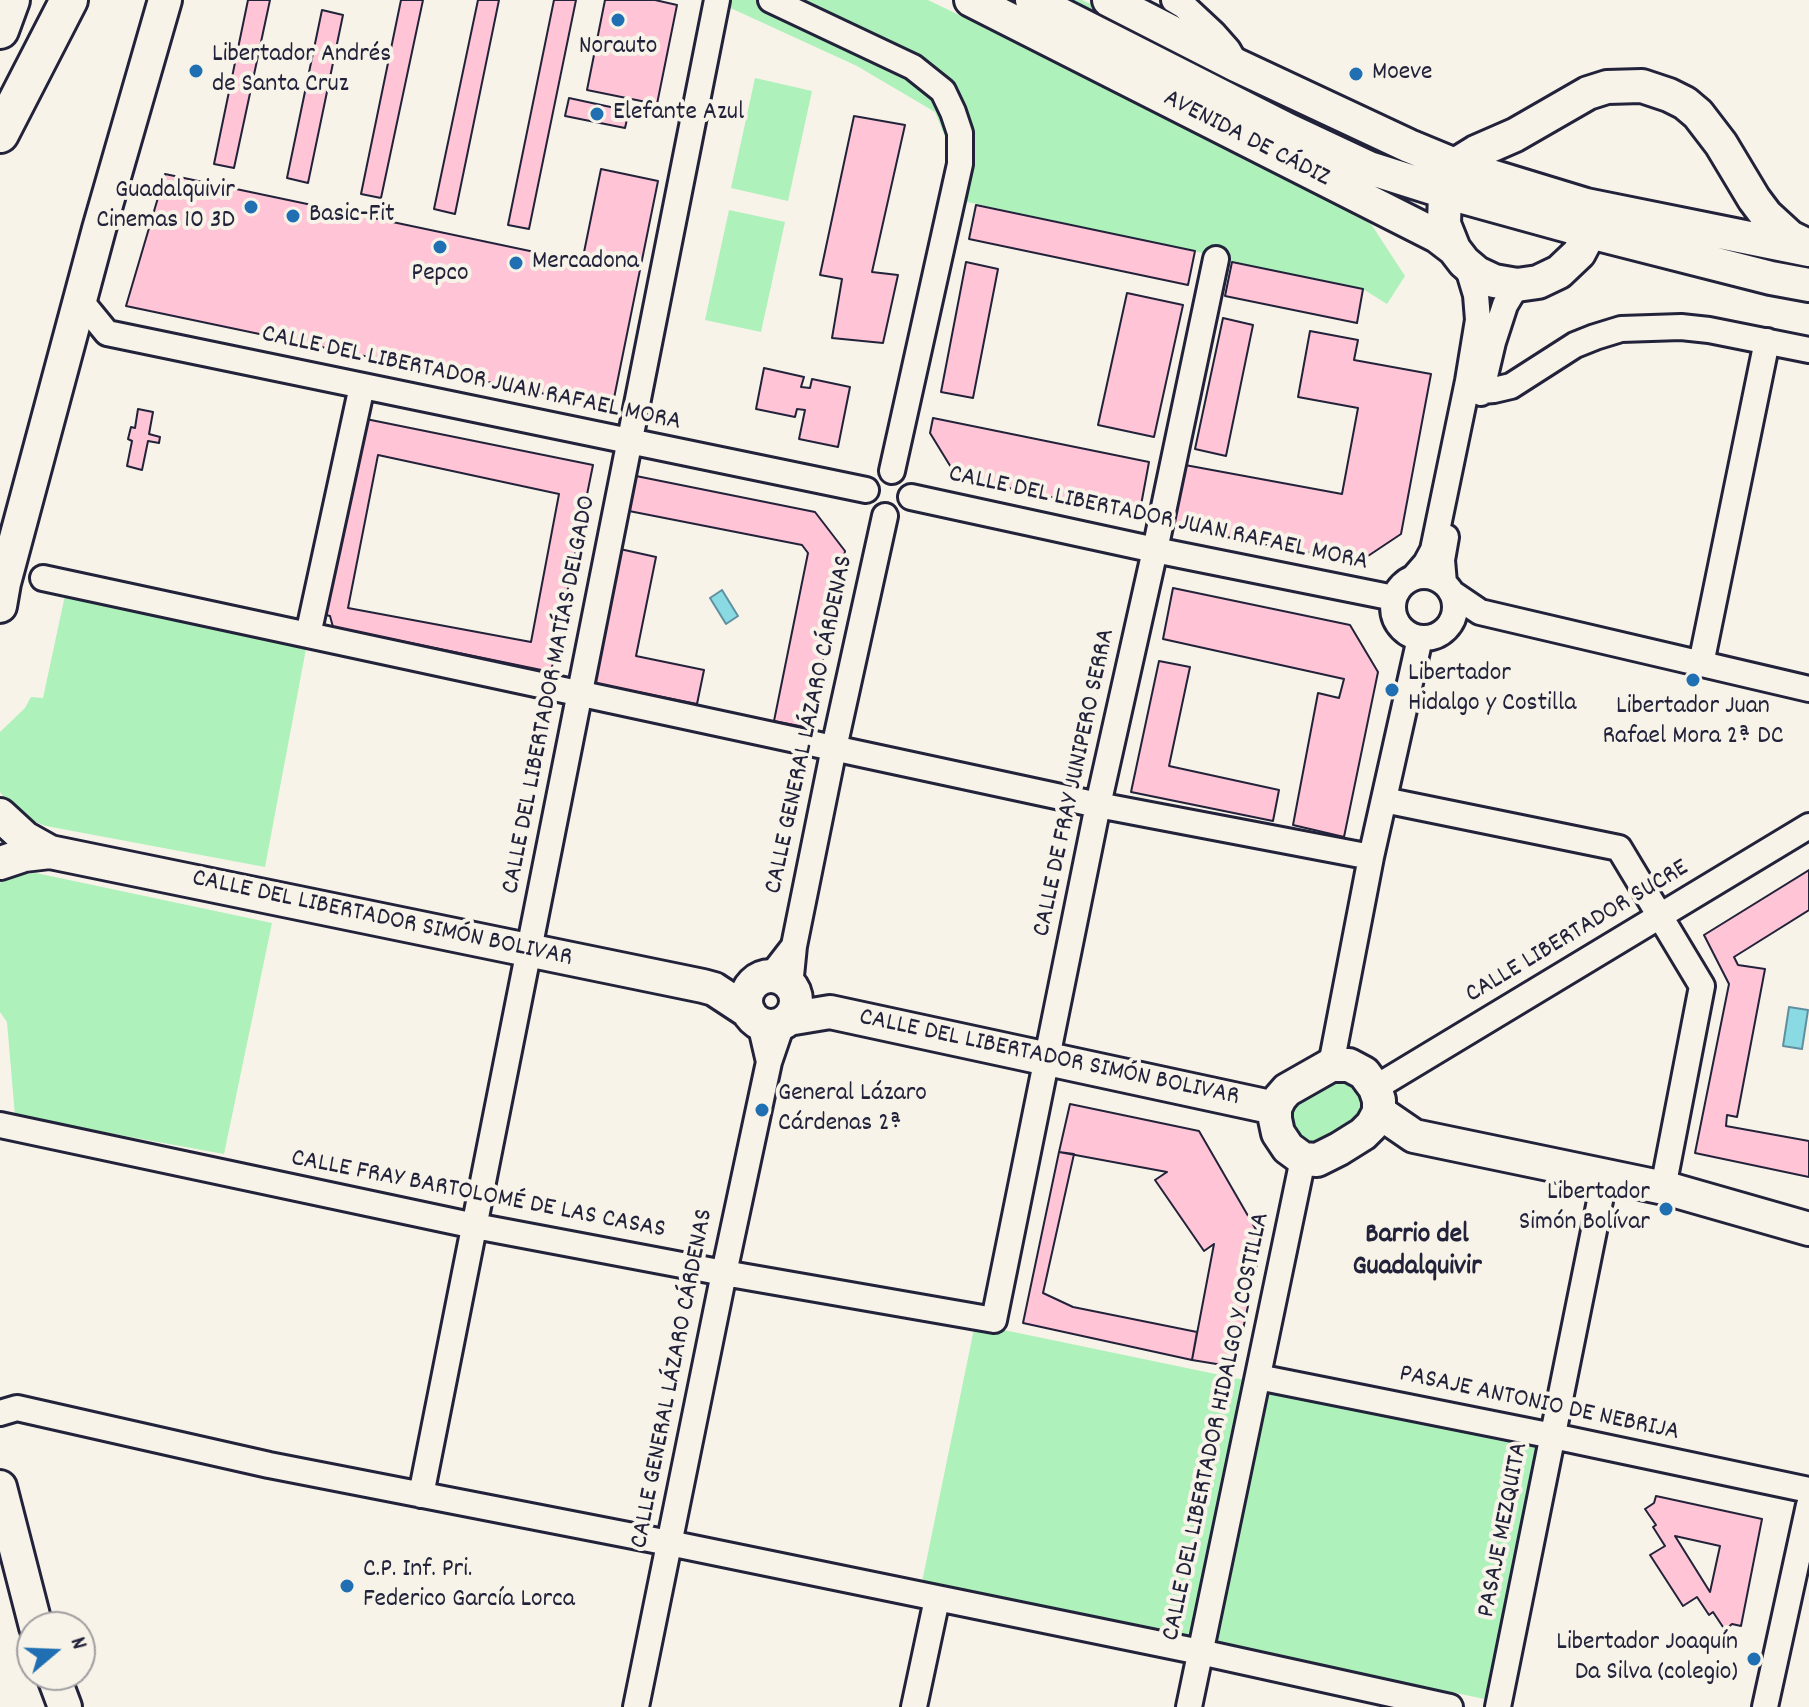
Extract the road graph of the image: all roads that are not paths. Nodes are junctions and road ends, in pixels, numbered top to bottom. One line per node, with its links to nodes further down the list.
1 (11, 0): 10 (highway)
2 (69, 0): 14 (highway)
3 (165, 0): 25 (main road)
4 (717, 0): 30 (street, CALLE DEL LIBERTADOR MATÍAS DELGADO)
5 (771, 0): 31 (street)
6 (971, 0): 11 (main road, AVENIDA DE CÁDIZ)
7 (1032, 0): 12 (main road, AVENIDA DE CÁDIZ)
8 (1109, 0): 13 (main road, AVENIDA DE CÁDIZ)
9 (1179, 3): 13 (street)
10 (0, 30)
11 (1037, 33): 12 (main road, AVENIDA DE CÁDIZ); 18 (main road, AVENIDA DE CÁDIZ)
12 (1148, 58): 15 (main road, AVENIDA DE CÁDIZ)
13 (1236, 65): 16 (main road, AVENIDA DE CÁDIZ)
14 (0, 134)
15 (1369, 168): 16 (main road, AVENIDA DE CÁDIZ); 18 (main road, AVENIDA DE CÁDIZ)
16 (1450, 178): 17 (main road, AVENIDA DE CÁDIZ); 18 (main road); 19 (main road, AVENIDA DE CÁDIZ)
17 (1588, 218): 19 (main road, AVENIDA DE CÁDIZ); 20 (main road, AVENIDA DE CÁDIZ); 22 (main road)
18 (1454, 245): 23 (main road); 37 (street)
19 (1809, 248)
20 (1664, 251): 22 (main road); 24 (main road, AVENIDA DE CÁDIZ)
21 (1216, 259): 35 (street, CALLE DE FRAY JUNIPERO SERRA)
22 (1559, 272): 23 (main road)
23 (1517, 285): 29 (street)
24 (1809, 285)
25 (80, 300): 28 (street, CALLE DEL LIBERTADOR JUAN RAFAEL MORA); 40 (main road)
26 (1767, 341): 27 (street); 29 (street); 45 (street)
27 (1809, 350)
28 (362, 386): 30 (street, CALLE DEL LIBERTADOR JUAN RAFAEL MORA); 43 (street)
29 (1481, 391): 38 (street)
30 (630, 441): 32 (street, CALLE DEL LIBERTADOR JUAN RAFAEL MORA); 47 (street, CALLE DEL LIBERTADOR MATÍAS DELGADO)
31 (892, 471): 32 (street); 33 (street)
32 (866, 490): 34 (street)
33 (911, 497): 34 (street); 35 (street, CALLE DEL LIBERTADOR JUAN RAFAEL MORA)
34 (885, 516): 48 (street, CALLE GENERAL LÁZARO CÁRDENAS)
35 (1155, 550): 39 (street, CALLE DEL LIBERTADOR JUAN RAFAEL MORA); 50 (street, CALLE DE FRAY JUNIPERO SERRA)
36 (43, 578): 43 (street)
37 (1413, 578): 38 (street); 39 (street)
38 (1448, 588): 41 (street); 42 (street)
39 (1394, 598): 44 (street)
40 (0, 606)
41 (1480, 612): 42 (street); 45 (street)
42 (1451, 623): 44 (street)
43 (308, 635): 47 (street)
44 (1420, 638): 49 (street)
45 (1701, 664): 46 (street)
46 (1809, 689)
47 (580, 693): 48 (street); 57 (street, CALLE DEL LIBERTADOR MATÍAS DELGADO)
48 (834, 748): 50 (street); 58 (street, CALLE GENERAL LÁZARO CÁRDENAS)
49 (1384, 800): 54 (street); 56 (street)
50 (1098, 805): 54 (street); 59 (street, CALLE DE FRAY JUNIPERO SERRA)
51 (0, 815): 53 (main road, CALLE DEL LIBERTADOR SIMÓN BOLIVAR)
52 (1809, 826): 56 (street, CALLE LIBERTADOR SUCRE)
53 (50, 852): 55 (main road, CALLE DEL LIBERTADOR SIMÓN BOLIVAR); 57 (main road, CALLE DEL LIBERTADOR SIMÓN BOLIVAR)
54 (1371, 857): 60 (street)
55 (0, 863)
56 (1660, 916): 61 (street, CALLE LIBERTADOR SUCRE); 66 (street)
57 (529, 950): 58 (main road, CALLE DEL LIBERTADOR SIMÓN BOLIVAR); 67 (street, CALLE DEL LIBERTADOR MATÍAS DELGADO)
58 (774, 1002): 59 (main road, CALLE DEL LIBERTADOR SIMÓN BOLIVAR); 69 (street, CALLE GENERAL LÁZARO CÁRDENAS)
59 (1046, 1058): 62 (main road, CALLE DEL LIBERTADOR SIMÓN BOLIVAR); 70 (street, CALLE DE FRAY JUNIPERO SERRA)
60 (1331, 1065): 61 (main road); 62 (main road)
61 (1377, 1100): 64 (main road); 65 (main road)
62 (1275, 1108): 64 (main road)
63 (0, 1125): 67 (street, CALLE FRAY BARTOLOMÉ DE LAS CASAS)
64 (1303, 1159): 71 (street, CALLE DEL LIBERTADOR HIDALGO Y COSTILLA)
65 (1605, 1176): 66 (main road); 73 (street, PASAJE MEZQUITA)
66 (1663, 1188): 68 (main road)
67 (475, 1226): 69 (street, CALLE FRAY BARTOLOMÉ DE LAS CASAS); 76 (street, CALLE DEL LIBERTADOR MATÍAS DELGADO)
68 (1809, 1229)
69 (724, 1273): 70 (street, CALLE FRAY BARTOLOMÉ DE LAS CASAS); 78 (street, CALLE GENERAL LÁZARO CÁRDENAS)
70 (994, 1320)
71 (1258, 1377): 73 (street, PASAJE ANTONIO DE NEBRIJA); 81 (street, CALLE DEL LIBERTADOR HIDALGO Y COSTILLA)
72 (0, 1413): 76 (street)
73 (1553, 1436): 75 (street, PASAJE ANTONIO DE NEBRIJA); 86 (street, PASAJE MEZQUITA)
74 (0, 1487): 80 (main road)
75 (1809, 1490)
76 (421, 1495): 78 (street)
77 (1809, 1505): 87 (street)
78 (669, 1543): 79 (street); 82 (street, CALLE GENERAL LÁZARO CÁRDENAS)
79 (937, 1599): 81 (street); 83 (street)
80 (32, 1611)
81 (1200, 1652): 84 (street, CALLE DEL LIBERTADOR HIDALGO Y COSTILLA); 85 (street)
82 (636, 1707)
83 (914, 1707)
84 (1189, 1707)
85 (1450, 1707)
86 (1498, 1707)
87 (1765, 1707)

